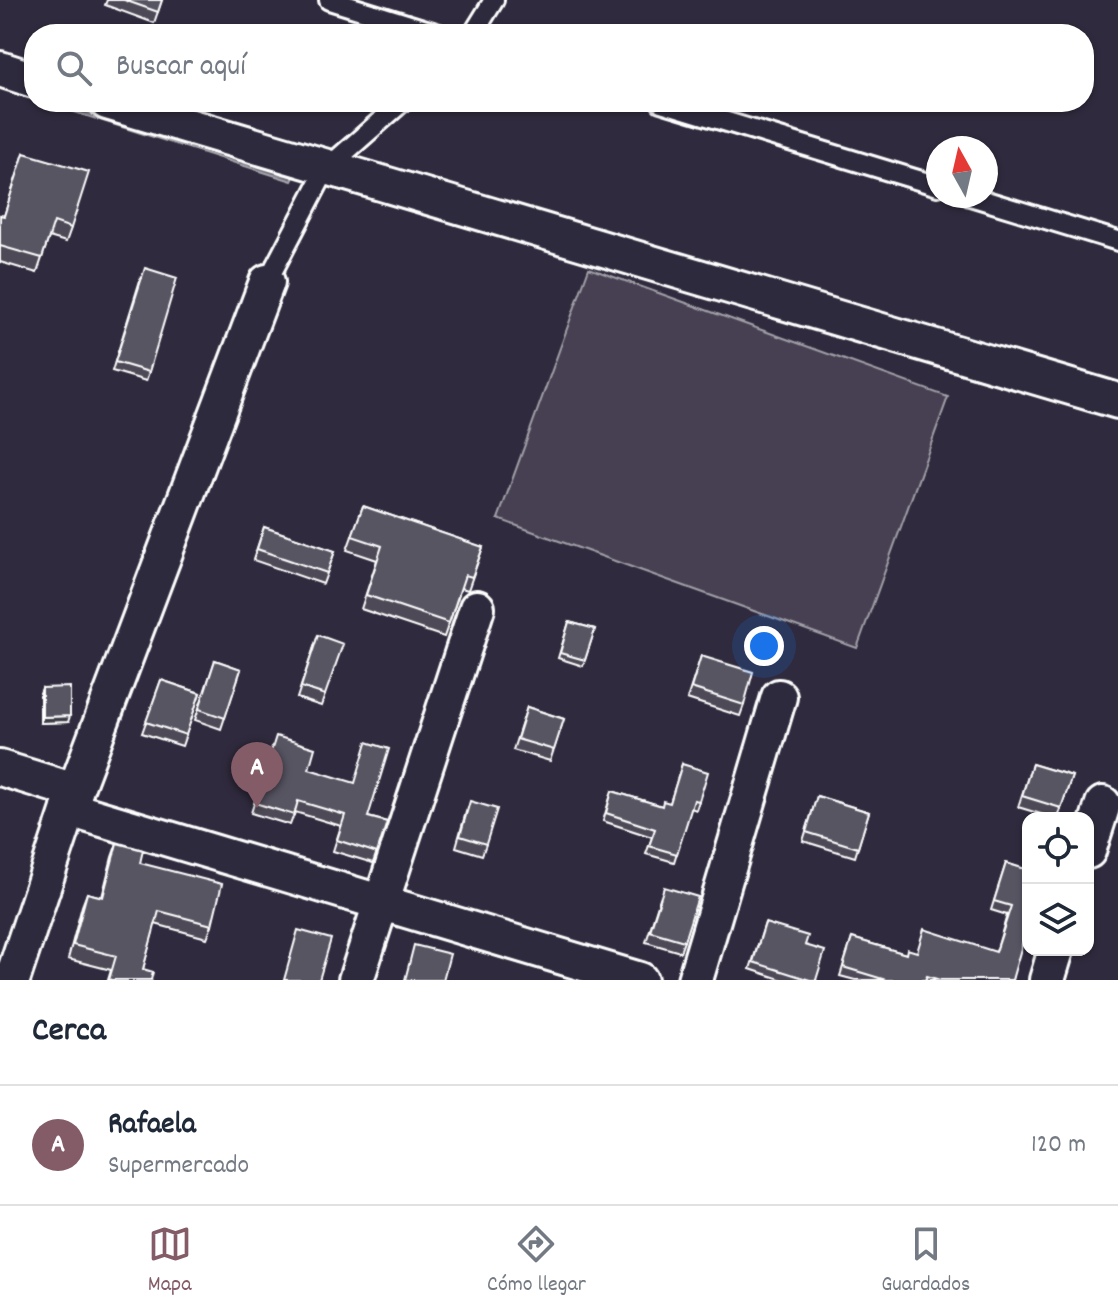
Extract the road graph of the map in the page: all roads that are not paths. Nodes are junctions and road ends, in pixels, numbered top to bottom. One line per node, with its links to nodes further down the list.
1 (329, 0): 3 (lane)
2 (494, 0): 4 (lane)
3 (407, 24)
4 (479, 24)
5 (0, 69): 6 (street)
6 (24, 77)
7 (140, 112): 10 (street)
8 (391, 112): 10 (lane)
9 (694, 112): 11 (lane)
10 (326, 169): 14 (lane); 15 (street)
11 (926, 182)
12 (998, 205): 13 (lane)
13 (1118, 241)
14 (267, 282): 19 (street)
15 (1118, 401)
16 (477, 608): 22 (street)
17 (779, 697): 27 (street)
18 (0, 768): 19 (street)
19 (72, 800): 22 (street); 24 (street)
20 (1103, 804): 21 (street)
21 (1094, 832)
22 (381, 902): 25 (street); 26 (street)
23 (1054, 956): 28 (street)
24 (12, 980)
25 (356, 980)
26 (640, 980)
27 (695, 980)
28 (1047, 980)

